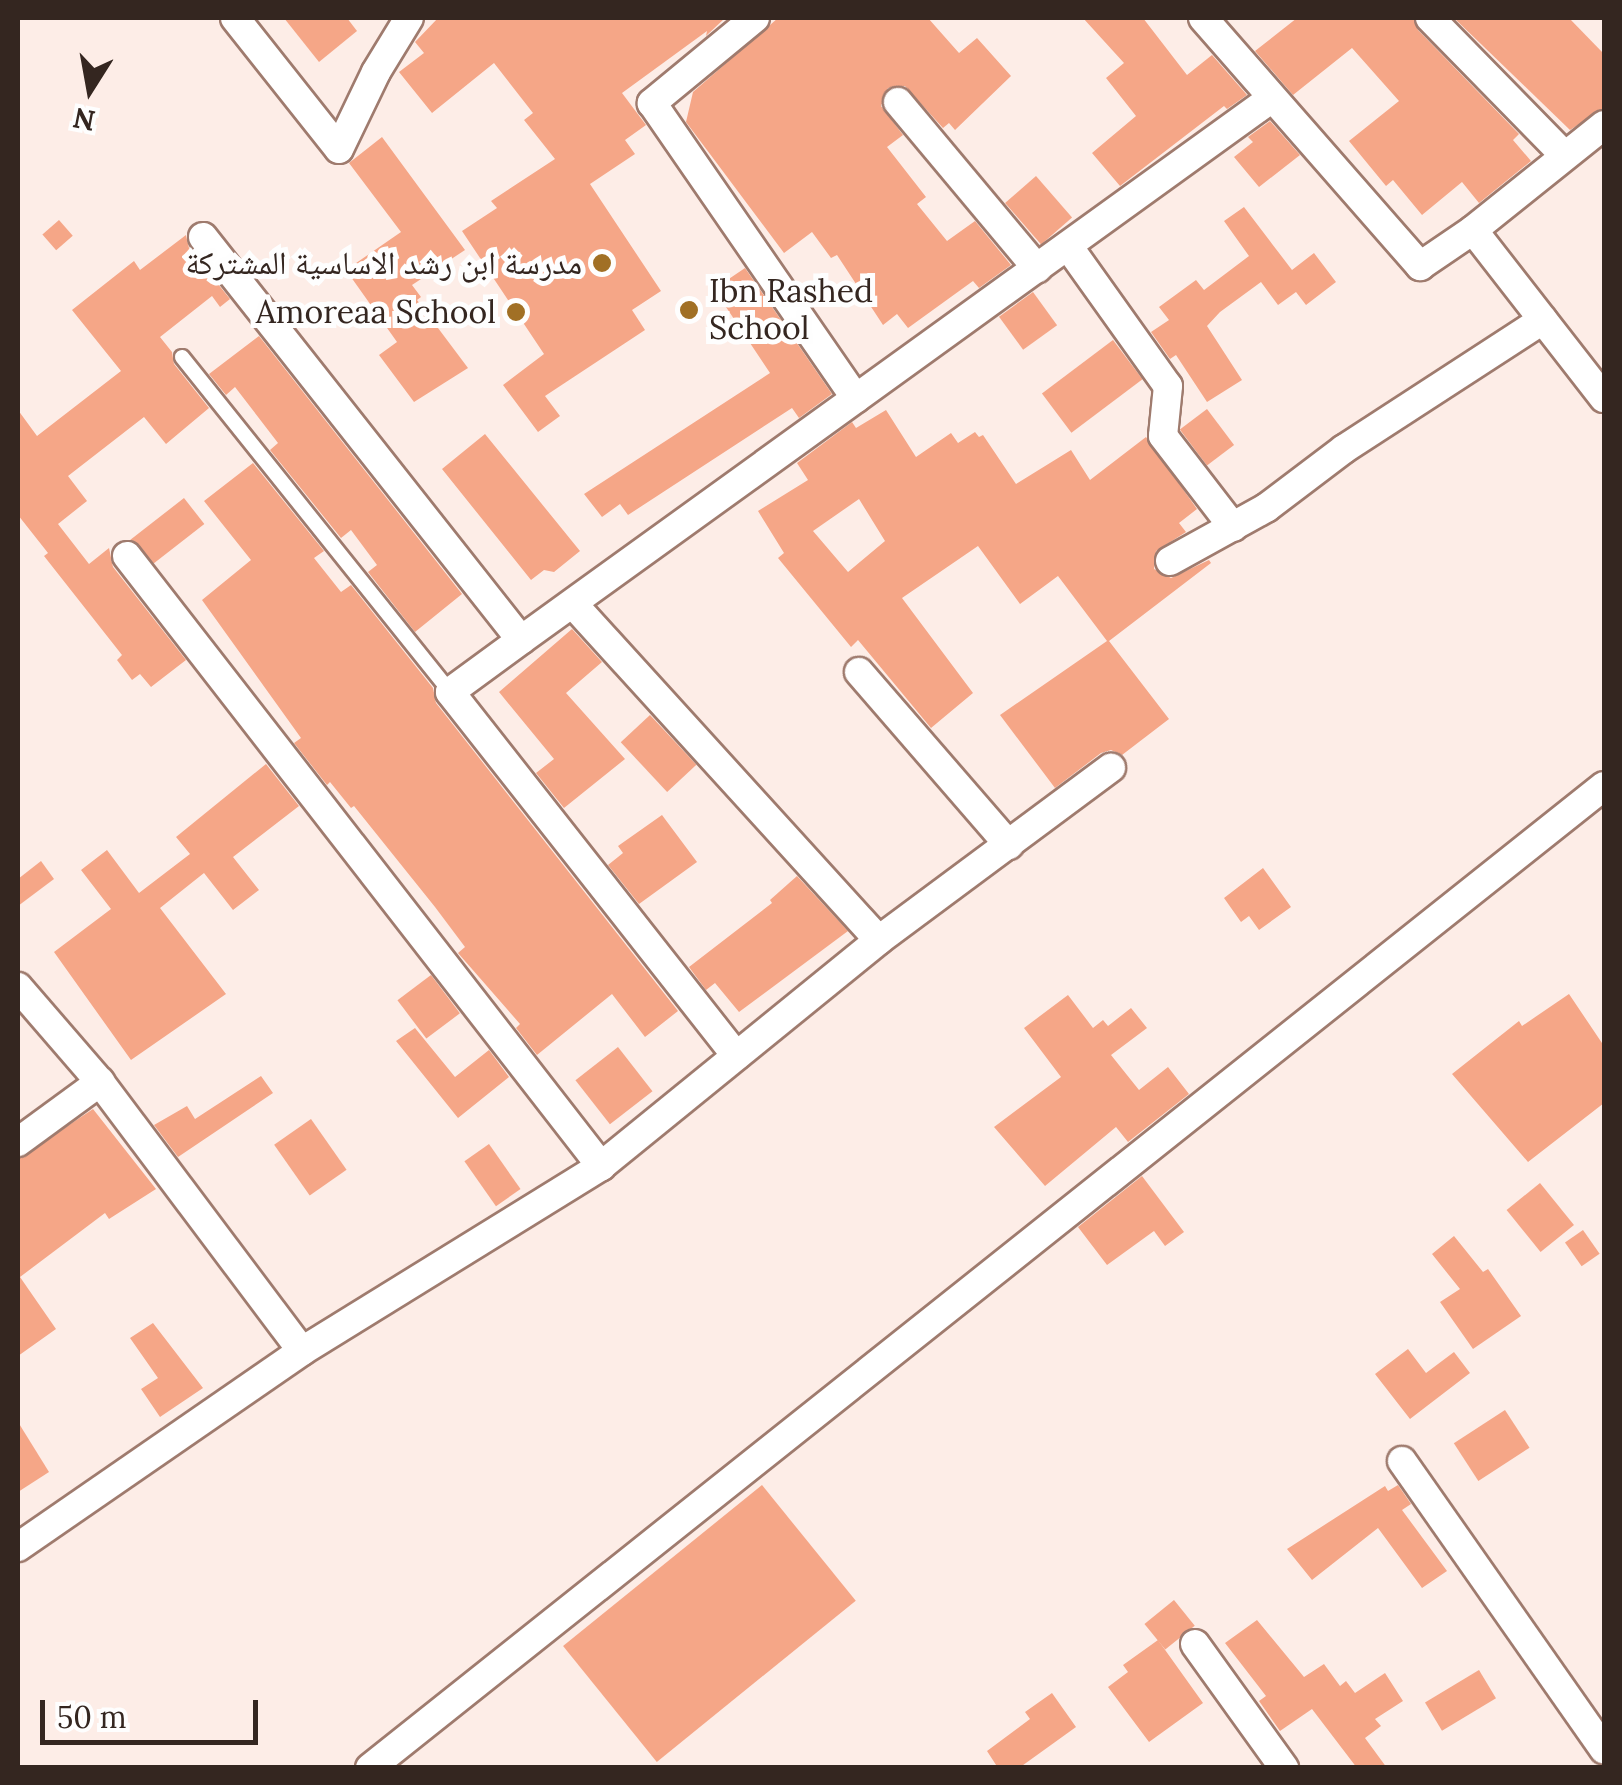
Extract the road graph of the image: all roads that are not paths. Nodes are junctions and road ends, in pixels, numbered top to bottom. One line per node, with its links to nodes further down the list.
1 (236, 18): 2 (street)
2 (409, 18)
3 (754, 18): 16 (street)
4 (1203, 18): 6 (street)
5 (1430, 18): 9 (street)
6 (1272, 98): 10 (street); 12 (street)
7 (898, 102): 13 (street)
8 (1604, 125): 9 (street)
9 (1564, 155): 10 (street)
10 (1472, 230): 14 (street)
11 (203, 237): 22 (street)
12 (1068, 246): 13 (street); 18 (street)
13 (1038, 268): 16 (street)
14 (1543, 320): 17 (street); 18 (street)
15 (182, 356): 24 (lane)
16 (856, 398): 21 (street)
17 (1604, 398)
18 (1233, 526): 20 (street)
19 (127, 556): 33 (street)
20 (1170, 561)
21 (574, 604): 22 (street); 28 (street)
22 (521, 640): 24 (street)
23 (860, 672): 27 (street)
24 (450, 692): 30 (street)
25 (1111, 768): 27 (street)
26 (1604, 786): 39 (street)
27 (1009, 846): 28 (street)
28 (879, 940): 30 (street)
29 (18, 987): 31 (street)
30 (736, 1056): 33 (street)
31 (100, 1082): 32 (street); 34 (street)
32 (18, 1142)
33 (601, 1166): 34 (street)
34 (302, 1351): 36 (street)
35 (1402, 1461): 38 (street)
36 (18, 1548)
37 (1195, 1644): 40 (street)
38 (1604, 1749)
39 (370, 1768)
40 (1284, 1768)

